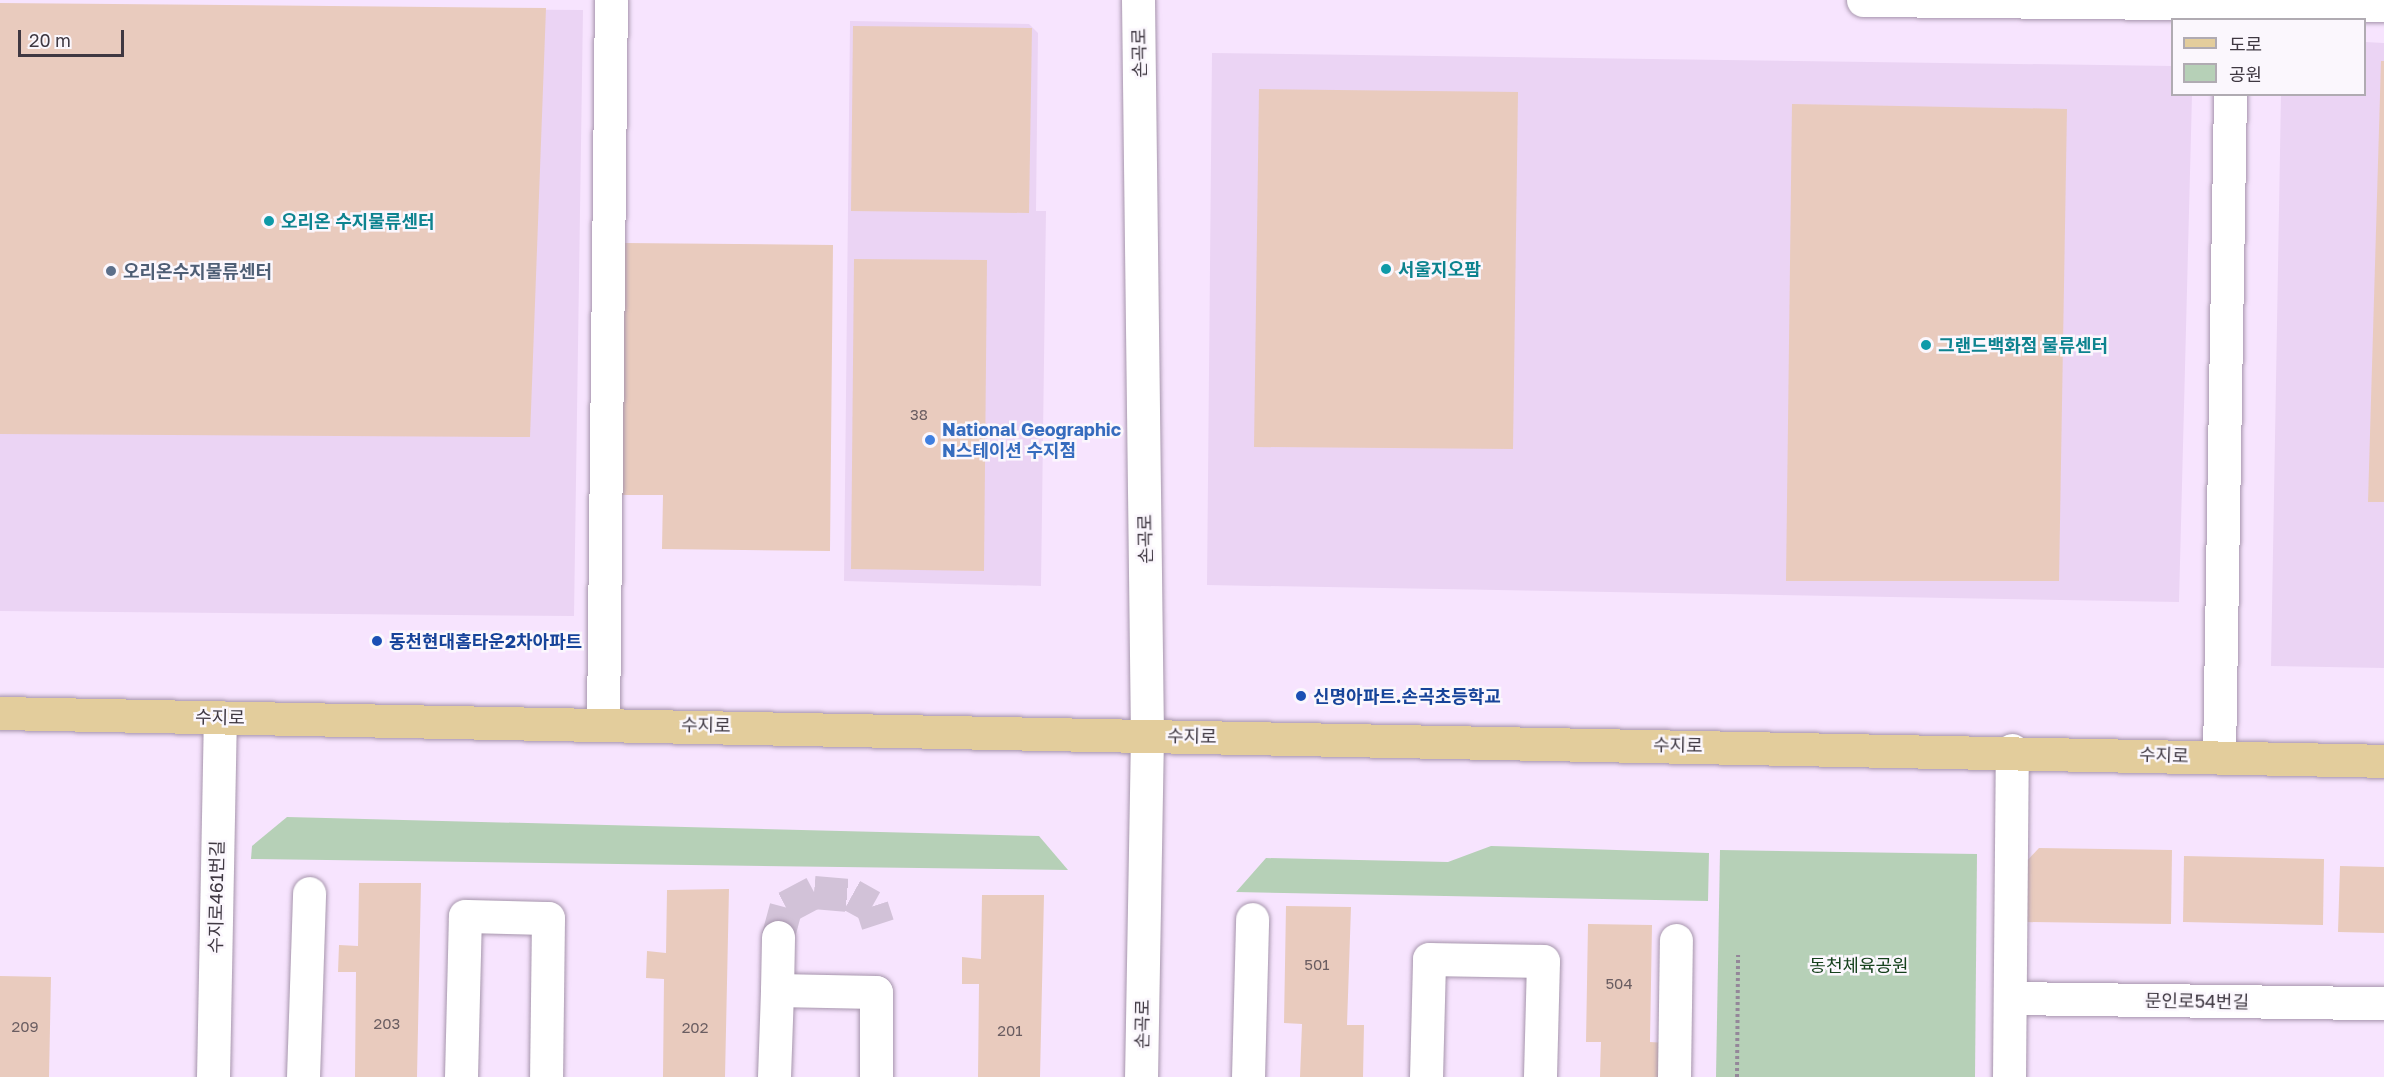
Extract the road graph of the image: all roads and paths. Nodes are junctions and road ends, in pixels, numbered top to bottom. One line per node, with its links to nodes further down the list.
1 (611, 0): 9 (street)
2 (1138, 0): 10 (street, 손곡로)
3 (1863, 0): 5 (street)
4 (2384, 5): 5 (street)
5 (2232, 12)
6 (2230, 96): 12 (street)
7 (0, 713): 8 (main road, 수지로)
8 (220, 717): 9 (main road, 수지로); 22 (street, 수지로461번길)
9 (603, 722): 10 (main road, 수지로)
10 (1147, 735): 11 (main road, 수지로); 28 (street, 손곡로)
11 (2012, 750): 12 (main road, 수지로); 20 (street)
12 (2219, 757): 13 (main road, 수지로)
13 (2384, 761)
14 (309, 893): 23 (street)
15 (1252, 919): 29 (street)
16 (778, 937): 19 (street)
17 (1676, 940): 32 (street)
18 (1738, 955): 33 (path)
19 (777, 990): 26 (street); 27 (street)
20 (2010, 998): 21 (street, 문인로54번길); 34 (street)
21 (2384, 1003)
22 (213, 1077)
23 (303, 1077)
24 (461, 1077): 25 (street)
25 (546, 1077)
26 (774, 1077)
27 (876, 1077)
28 (1141, 1077)
29 (1248, 1077)
30 (1426, 1077): 31 (street)
31 (1540, 1077)
32 (1674, 1077)
33 (1737, 1077)
34 (2009, 1077)

